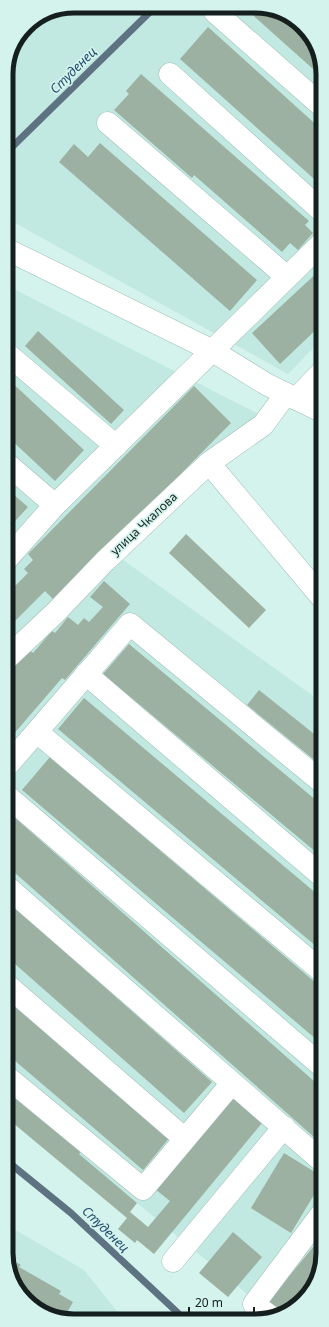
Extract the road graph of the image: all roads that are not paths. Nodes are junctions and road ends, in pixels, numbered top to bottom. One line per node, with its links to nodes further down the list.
1 (216, 13): 3 (main road)
2 (170, 74): 5 (main road)
3 (316, 101)
4 (108, 123): 8 (main road)
5 (316, 206)
6 (316, 249): 8 (main road)
7 (13, 252): 9 (main road)
8 (287, 277): 9 (main road)
9 (212, 350): 12 (main road); 14 (main road)
10 (13, 359): 14 (main road)
11 (316, 376): 12 (main road, улица Чкалова)
12 (291, 396): 13 (main road); 15 (main road, улица Чкалова)
13 (316, 409)
14 (116, 446): 17 (main road)
15 (209, 463): 19 (main road); 20 (main road, улица Чкалова)
16 (13, 469): 17 (main road)
17 (55, 505): 18 (main road)
18 (13, 552)
19 (316, 591)
20 (13, 653)
21 (86, 674): 22 (main road); 24 (main road); 26 (main road)
22 (37, 732): 23 (main road); 28 (main road)
23 (13, 759)
24 (316, 777)
25 (13, 801): 30 (main road)
26 (316, 871)
27 (13, 892): 32 (main road)
28 (316, 966)
29 (13, 991): 34 (main road)
30 (316, 1060)
31 (13, 1083): 34 (main road)
32 (232, 1083): 33 (main road); 34 (main road)
33 (284, 1127): 35 (main road); 37 (main road)
34 (185, 1139)
35 (316, 1156)
36 (316, 1221): 38 (main road)
37 (173, 1261)
38 (266, 1313)

